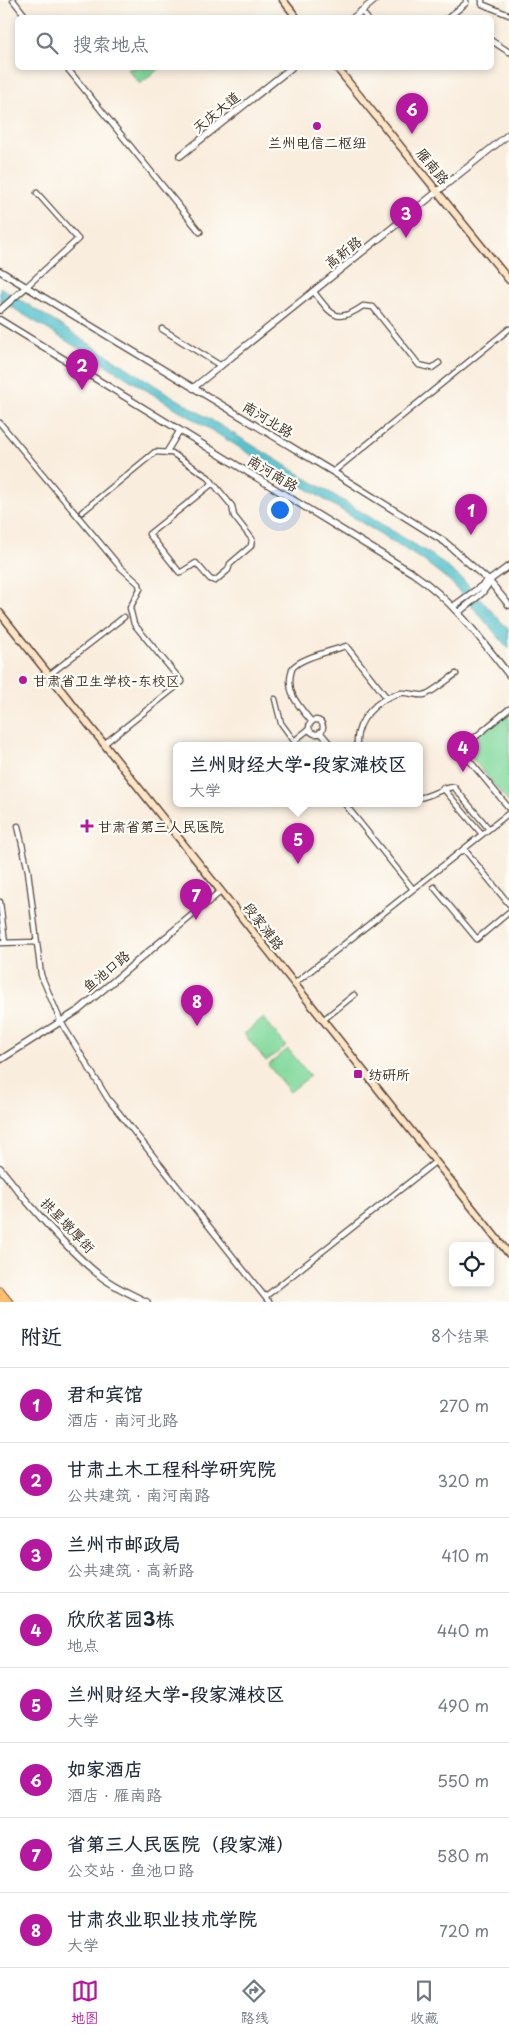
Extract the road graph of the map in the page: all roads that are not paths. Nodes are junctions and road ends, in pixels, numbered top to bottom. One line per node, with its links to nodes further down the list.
1 (13, 0): 7 (street)
2 (283, 0): 8 (main road)
3 (375, 0): 6 (street)
4 (466, 0): 11 (street)
5 (482, 0): 12 (street)
6 (362, 11): 9 (street); 10 (street)
7 (25, 15)
8 (295, 15)
9 (357, 15)
10 (365, 15)
11 (452, 15)
12 (509, 16)
13 (494, 42): 14 (street)
14 (509, 52)
15 (68, 70): 22 (street)
16 (288, 70): 19 (street, 天庆大道)
17 (339, 70): 21 (main road, 雁南路)
18 (509, 134): 21 (street, 高新路)
19 (180, 156)
20 (37, 193): 25 (street)
21 (438, 193): 24 (main road, 雁南路); 26 (street, 高新路)
22 (200, 232)
23 (0, 270): 25 (street, 南河北路)
24 (509, 280)
25 (26, 287): 27 (street); 33 (street, 南河北路)
26 (312, 291): 31 (street); 32 (street, 高新路)
27 (1, 309)
28 (0, 320): 35 (street, 南河南路)
29 (162, 329): 32 (street)
30 (509, 330): 37 (street)
31 (439, 363)
32 (221, 366): 33 (street, 高新路)
33 (193, 388): 37 (street, 南河北路)
34 (0, 423): 60 (street)
35 (180, 430): 36 (street); 43 (street, 南河南路)
36 (166, 453): 38 (street); 39 (street)
37 (333, 472): 41 (street, 南河北路)
38 (213, 483): 38 (street)
39 (82, 512)
40 (509, 566): 41 (street)
41 (490, 582): 42 (street, 南河北路); 43 (street); 44 (street)
42 (509, 605)
43 (454, 606): 44 (street, 南河南路)
44 (459, 612): 49 (street, 南河南路)
45 (0, 613): 48 (main road, 段家滩路)
46 (124, 617): 48 (street)
47 (456, 674): 50 (street)
48 (49, 675): 60 (main road, 段家滩路)
49 (509, 675)
50 (387, 698): 53 (street); 59 (street)
51 (275, 699): 56 (street)
52 (509, 709): 64 (street)
53 (312, 722): 54 (street); 55 (street)
54 (310, 729): 55 (street); 57 (street)
55 (320, 732): 58 (street)
56 (295, 742)
57 (297, 742)
58 (328, 742)
59 (358, 742)
60 (104, 744): 72 (main road, 段家滩路)
61 (443, 788): 62 (street); 67 (street); 68 (street)
62 (423, 797)
63 (347, 807): 71 (street)
64 (509, 808)
65 (509, 813): 67 (street)
66 (18, 826): 76 (street)
67 (489, 829): 68 (street)
68 (482, 834): 69 (street)
69 (464, 849): 71 (street); 74 (street)
70 (434, 887): 75 (street)
71 (413, 889): 78 (street)
72 (221, 891): 78 (main road, 段家滩路); 81 (street, 鱼池口路)
73 (0, 902): 77 (street)
74 (509, 904)
75 (509, 912)
76 (36, 942): 77 (street); 81 (street)
77 (2, 943)
78 (294, 984): 80 (main road, 段家滩路)
79 (354, 995): 80 (street)
80 (323, 1020): 83 (main road, 段家滩路)
81 (61, 1022): 82 (street, 鱼池口路); 87 (street)
82 (0, 1060)
83 (435, 1162): 85 (main road, 段家滩路); 87 (street)
84 (0, 1168): 91 (street, 拱星墩厚街)
85 (509, 1254)
86 (0, 1291): 90 (main road)
87 (266, 1296): 92 (street)
88 (0, 1299): 89 (main road)
89 (3, 1302)
90 (9, 1302)
91 (147, 1302)
92 (269, 1302)

